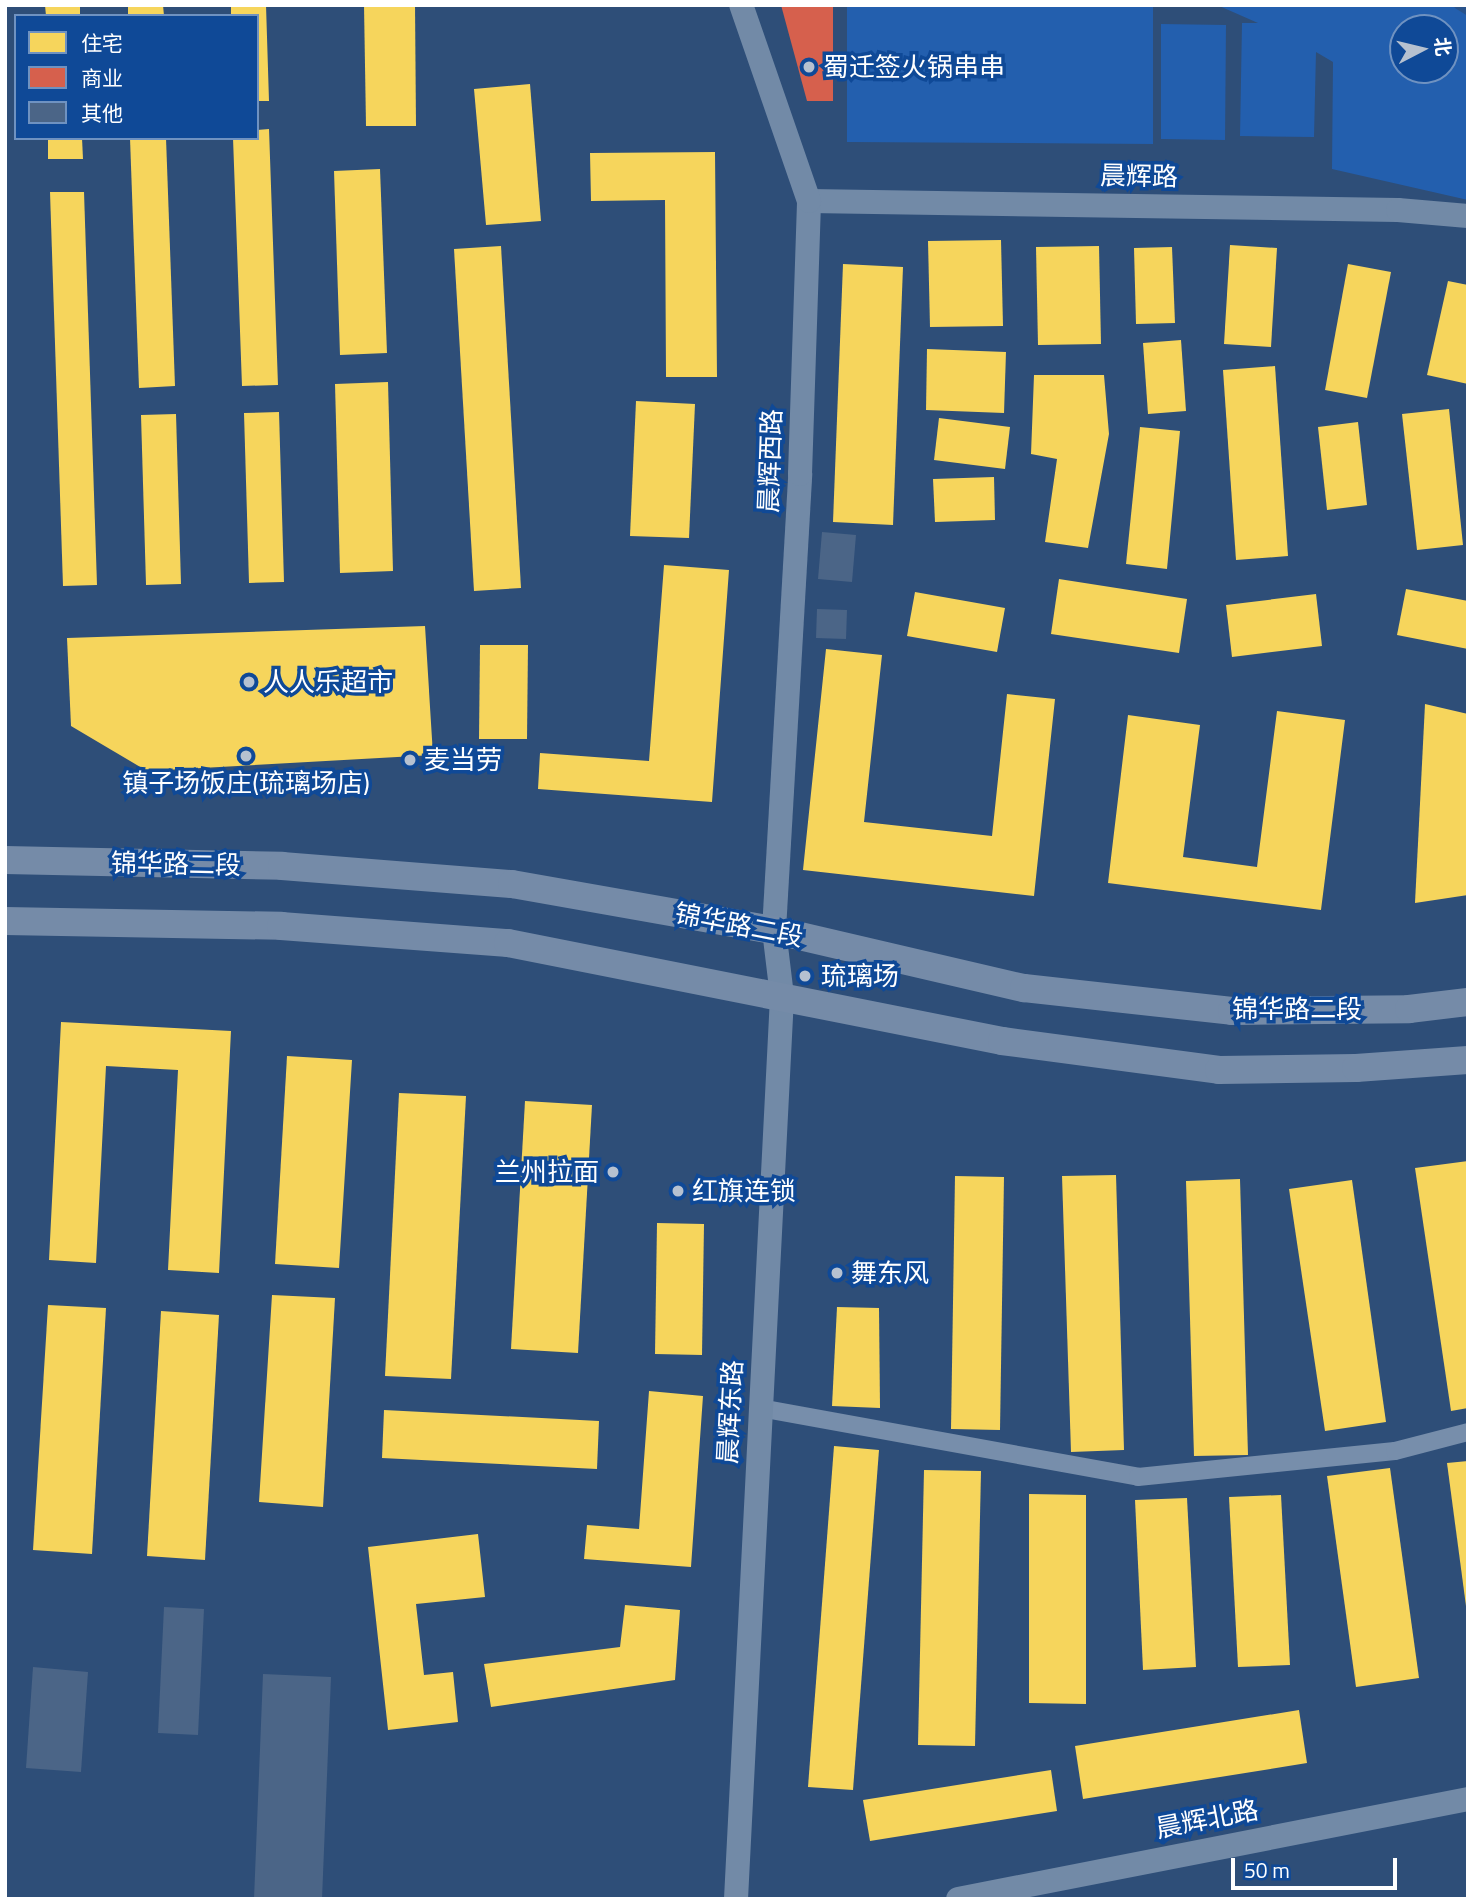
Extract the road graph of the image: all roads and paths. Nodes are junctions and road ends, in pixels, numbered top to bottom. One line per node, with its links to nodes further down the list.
1 (741, 5): 2 (street, 晨辉西路)
2 (809, 201): 3 (street, 晨辉路); 6 (street, 晨辉西路)
3 (1468, 216)
4 (5, 860): 6 (main road, 锦华路二段)
5 (5, 921): 7 (main road)
6 (774, 930): 7 (street, 晨辉东路); 8 (main road, 锦华路二段)
7 (782, 996): 9 (main road); 10 (street, 晨辉东路)
8 (1468, 1002)
9 (1468, 1060)
10 (760, 1408): 11 (street); 13 (street, 晨辉东路)
11 (1468, 1432)
12 (1468, 1798): 14 (street, 晨辉北路)
13 (736, 1899)
14 (958, 1899)

